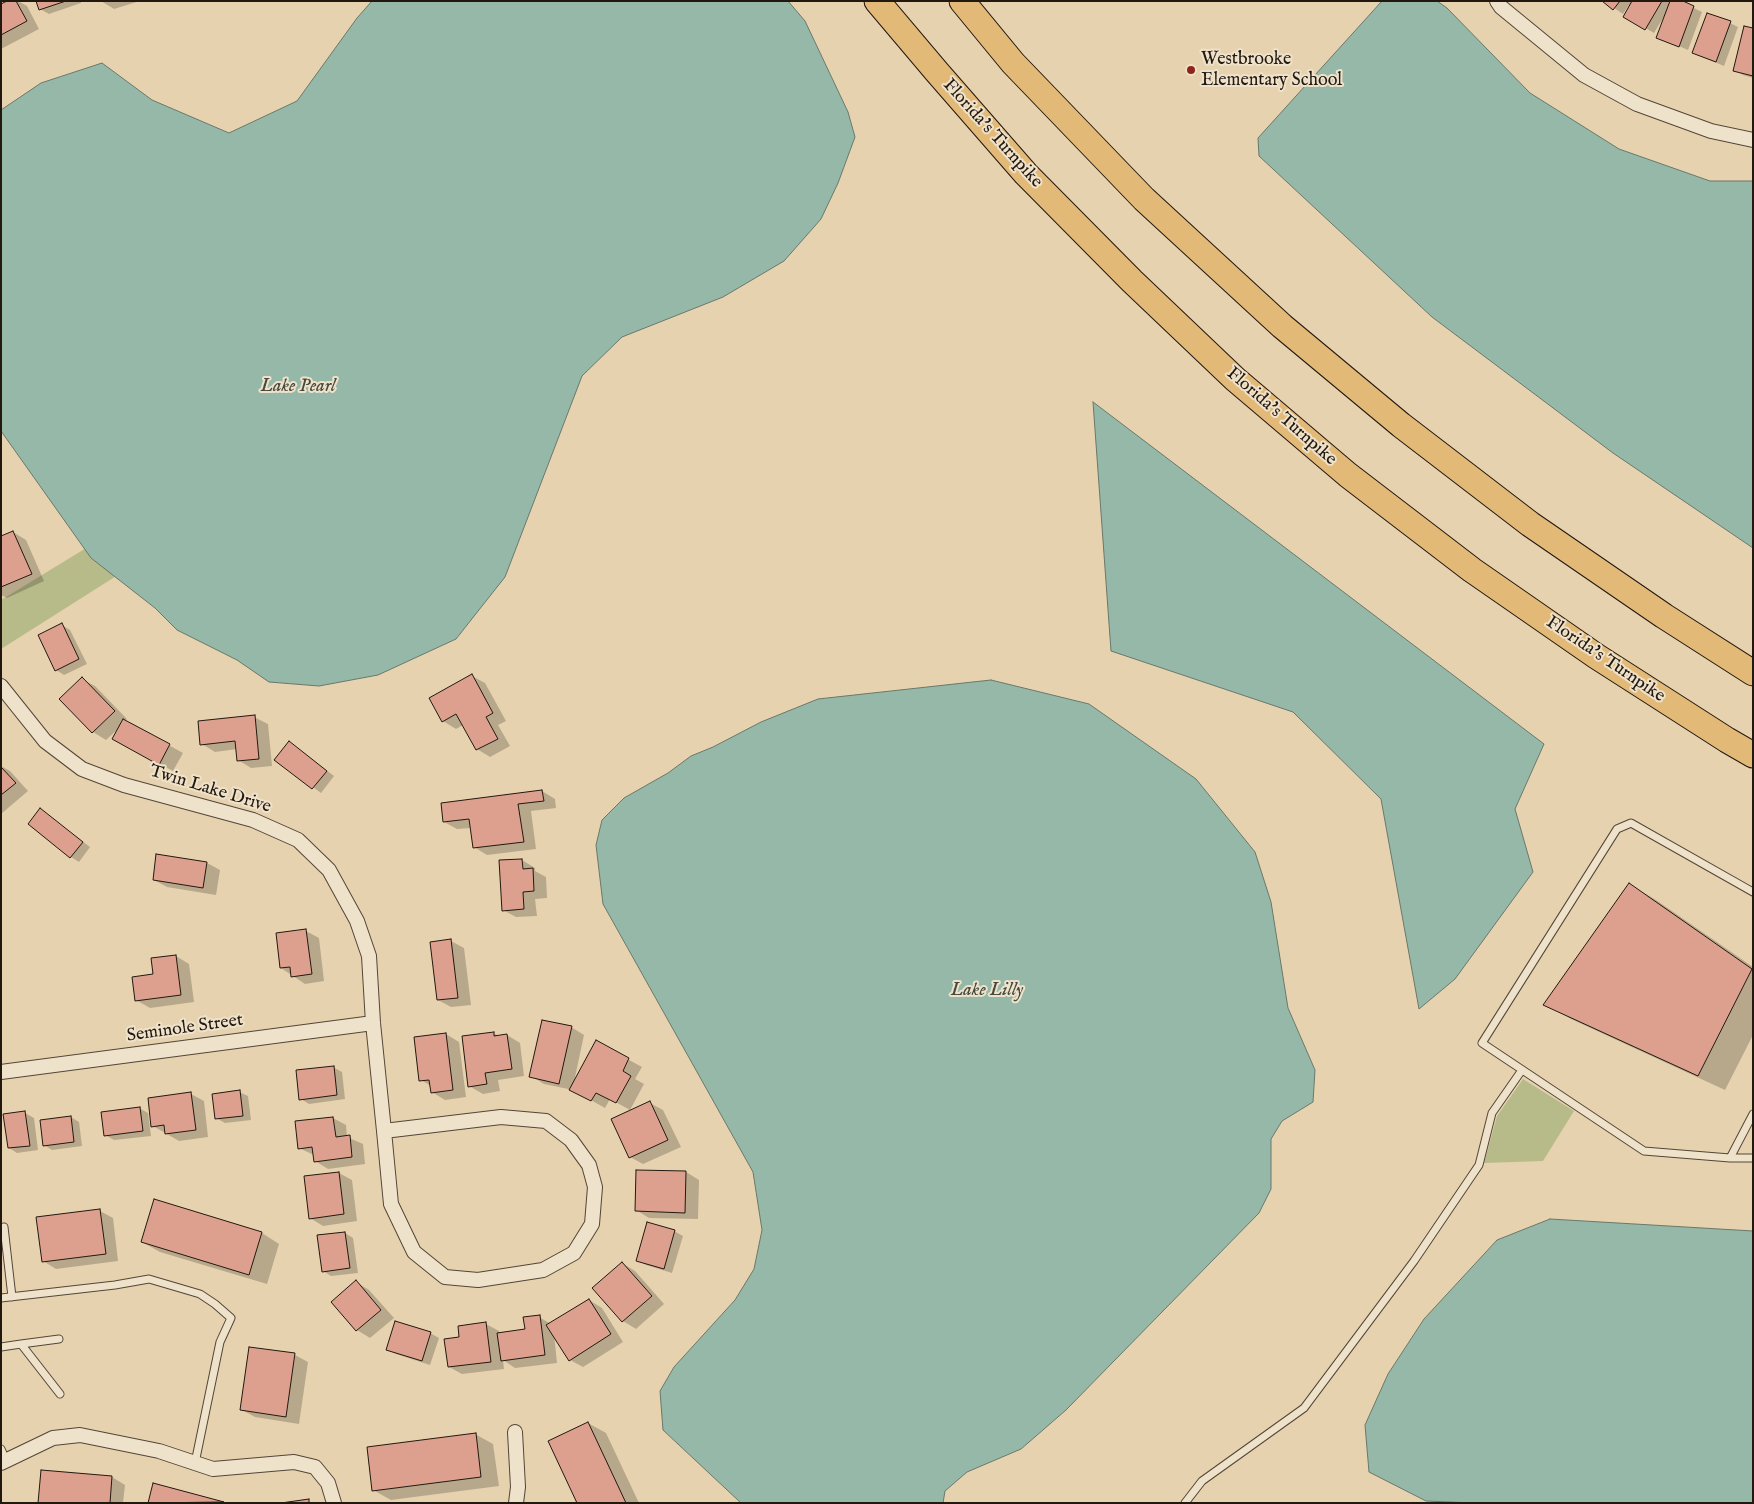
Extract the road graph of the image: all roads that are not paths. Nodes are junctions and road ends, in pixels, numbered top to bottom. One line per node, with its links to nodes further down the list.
1 (877, 1): 7 (highway, Florida's Turnpike)
2 (962, 1): 5 (highway)
3 (1497, 1): 4 (street)
4 (1753, 140)
5 (1753, 673)
6 (1, 686): 9 (street, Twin Lake Drive)
7 (1753, 755)
8 (1753, 892): 10 (lane)
9 (373, 1023): 11 (street, Seminole Street); 13 (street, Twin Lake Drive)
10 (1522, 1070): 14 (lane); 28 (lane)
11 (1, 1072)
12 (1753, 1114): 14 (lane)
13 (384, 1131): 13 (street, Twin Lake Drive)
14 (1730, 1158): 15 (lane)
15 (1753, 1158)
16 (4, 1227): 17 (lane)
17 (12, 1297): 18 (lane); 25 (lane)
18 (1, 1298)
19 (59, 1339): 20 (lane)
20 (21, 1344): 21 (lane); 22 (lane)
21 (1, 1347)
22 (60, 1394)
23 (516, 1432): 27 (street)
24 (3, 1457): 25 (street)
25 (195, 1463): 26 (street)
26 (334, 1503)
27 (516, 1503)
28 (1184, 1503)

